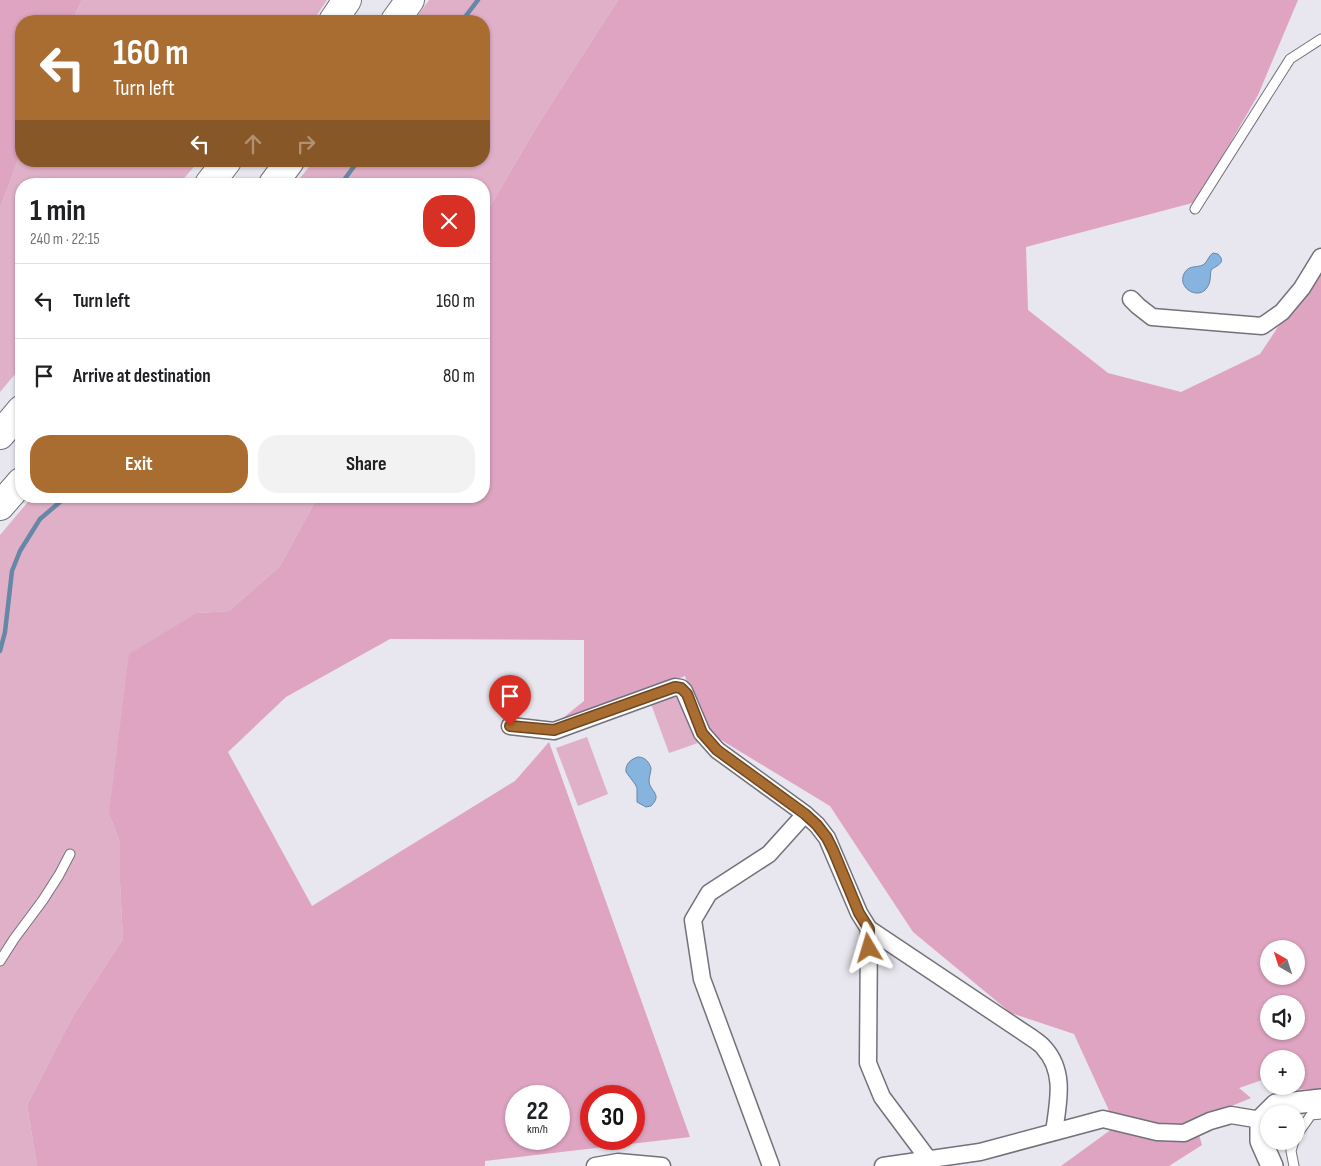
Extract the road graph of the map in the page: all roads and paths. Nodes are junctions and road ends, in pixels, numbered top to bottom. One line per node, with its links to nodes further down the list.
1 (348, 0): 3 (highway)
2 (410, 0): 4 (highway)
3 (337, 15)
4 (399, 15)
5 (1321, 39): 10 (lane)
6 (222, 167): 8 (highway)
7 (286, 167): 9 (highway)
8 (213, 178)
9 (277, 178)
10 (1196, 209)
11 (1321, 257): 12 (street)
12 (1132, 299)
13 (15, 417): 14 (highway)
14 (0, 435)
15 (15, 489): 16 (highway)
16 (0, 506)
17 (510, 726): 18 (street)
18 (805, 814): 20 (street); 33 (street)
19 (70, 854): 21 (lane)
20 (869, 929): 27 (street); 30 (street)
21 (0, 961)
22 (1321, 1100): 23 (street)
23 (1276, 1105)
24 (1321, 1114): 26 (lane)
25 (1260, 1120): 27 (street)
26 (1305, 1123)
27 (1054, 1132): 30 (street)
28 (1265, 1150): 35 (street)
29 (1291, 1150): 36 (lane)
30 (929, 1160): 34 (street)
31 (595, 1166): 32 (street)
32 (662, 1166)
33 (771, 1166)
34 (883, 1166)
35 (1272, 1166)
36 (1294, 1166)

